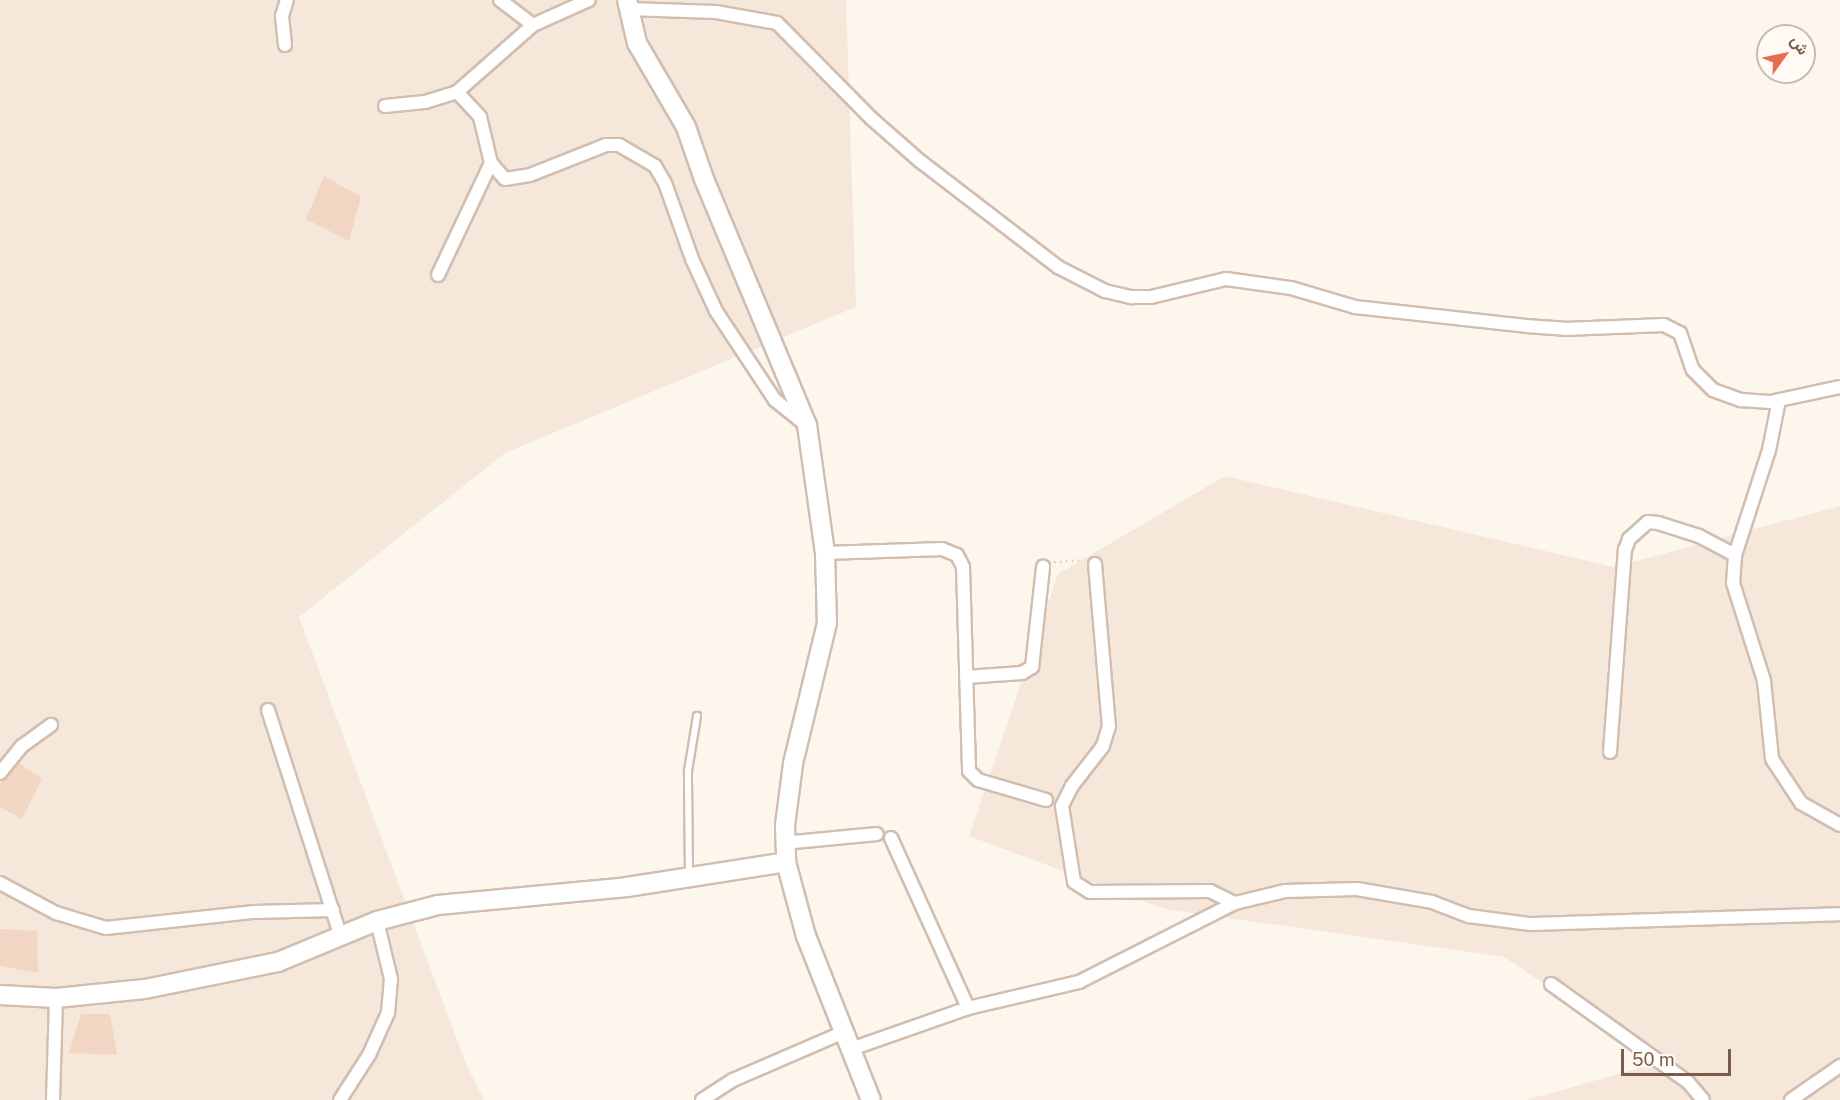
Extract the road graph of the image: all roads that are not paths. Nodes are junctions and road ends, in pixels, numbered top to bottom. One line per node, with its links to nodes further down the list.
1 (287, 0): 6 (street)
2 (500, 0): 5 (street)
3 (589, 0): 5 (street)
4 (628, 4): 12 (street); 13 (main road)
5 (533, 25): 7 (street)
6 (285, 45)
7 (457, 92): 8 (street); 9 (street)
8 (385, 106)
9 (491, 163): 10 (street); 13 (street)
10 (438, 275)
11 (1840, 387): 12 (street)
12 (1779, 400): 15 (street)
13 (807, 425): 14 (main road)
14 (825, 553): 18 (street); 28 (main road)
15 (1735, 555): 22 (street); 25 (street)
16 (1095, 564): 32 (street)
17 (1043, 567): 18 (street)
18 (966, 677): 24 (street)
19 (267, 710): 33 (street)
20 (697, 716): 30 (lane)
21 (51, 725): 23 (street)
22 (1610, 752)
23 (0, 773)
24 (1046, 800)
25 (1840, 825)
26 (877, 834): 28 (street)
27 (891, 838): 40 (street)
28 (784, 843): 29 (main road)
29 (786, 862): 30 (main road); 41 (main road)
30 (689, 875): 35 (main road)
31 (0, 883): 33 (street)
32 (1235, 903): 34 (street); 40 (street)
33 (333, 910): 36 (street)
34 (1840, 914)
35 (377, 921): 36 (main road); 45 (street)
36 (340, 934): 39 (main road)
37 (1551, 984): 48 (street)
38 (0, 995): 39 (main road)
39 (56, 998): 44 (street)
40 (968, 1008): 42 (street)
41 (844, 1032): 42 (main road); 46 (street)
42 (852, 1049): 47 (main road)
43 (1840, 1066): 49 (street)
44 (53, 1100)
45 (340, 1100)
46 (702, 1100)
47 (871, 1100)
48 (1703, 1100)
49 (1791, 1100)

